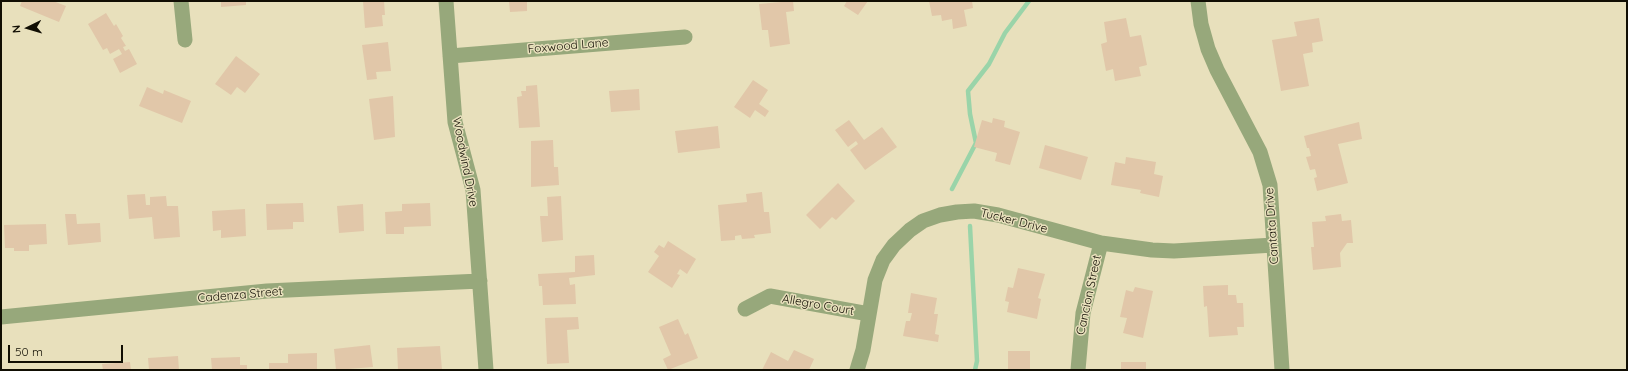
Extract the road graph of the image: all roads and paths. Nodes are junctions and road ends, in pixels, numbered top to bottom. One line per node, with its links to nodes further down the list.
1 (181, 1): 5 (street)
2 (446, 1): 6 (street, Woodwind Drive)
3 (1198, 1): 8 (street, Cantata Drive)
4 (685, 37): 6 (street, Foxwood Lane)
5 (185, 40)
6 (450, 56): 9 (street, Woodwind Drive)
7 (1100, 243): 8 (street, Tucker Drive); 11 (street, Tucker Drive); 15 (street, Cancion Street)
8 (1274, 245): 16 (street, Cantata Drive)
9 (480, 281): 12 (street, Cadenza Street); 13 (street, Woodwind Drive)
10 (745, 309): 11 (street, Allegro Court)
11 (869, 314): 14 (street, Tucker Drive)
12 (1, 317)
13 (486, 370)
14 (857, 370)
15 (1078, 370)
16 (1282, 370)

